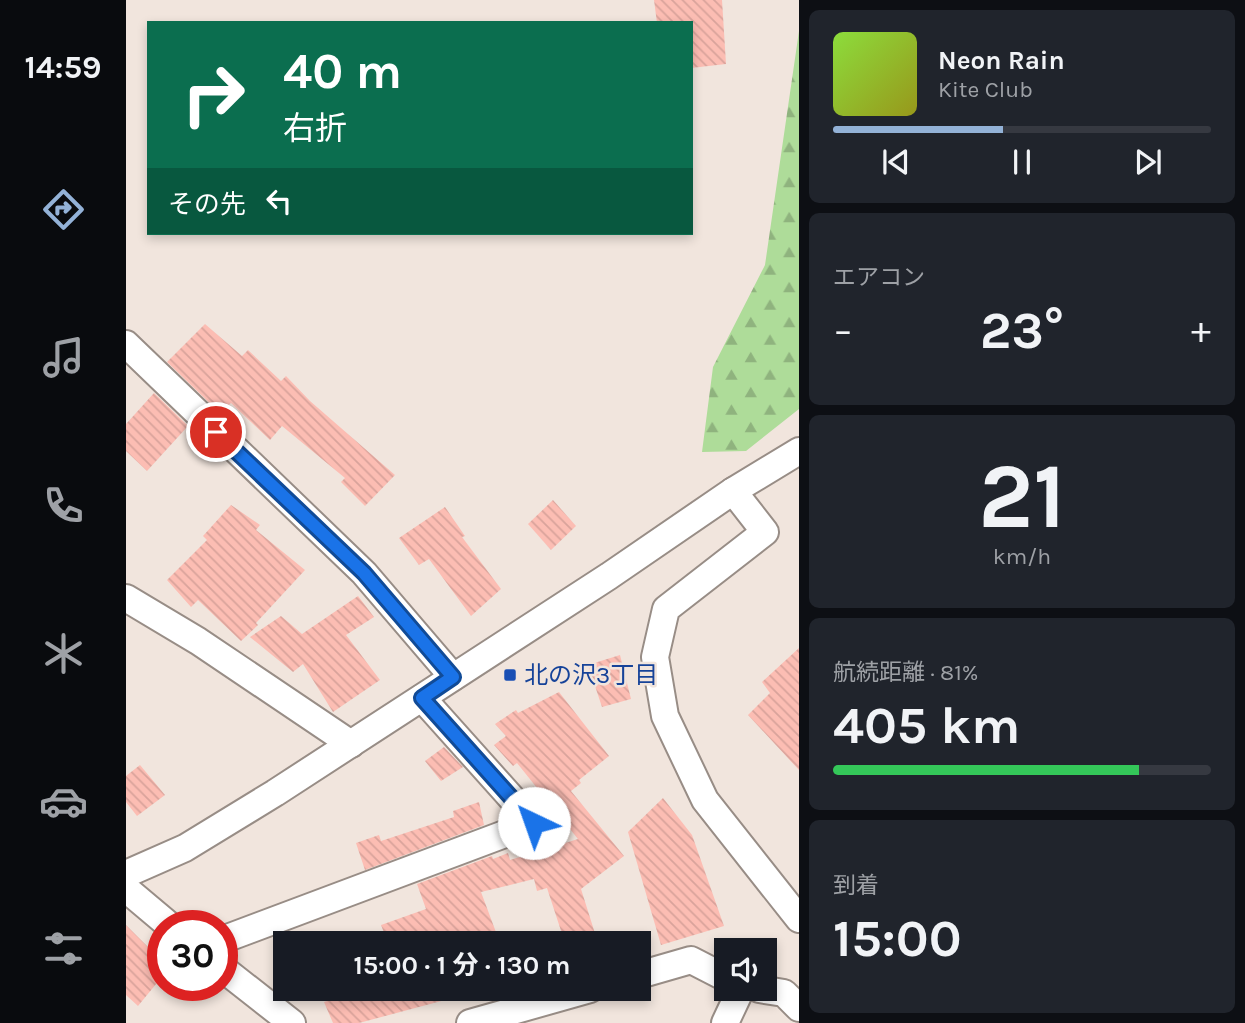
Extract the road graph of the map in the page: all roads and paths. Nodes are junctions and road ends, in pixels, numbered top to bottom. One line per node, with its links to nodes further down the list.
1 (126, 344): 5 (street)
2 (799, 452): 3 (street)
3 (733, 491): 5 (street); 11 (street)
4 (126, 598): 7 (street)
5 (453, 677): 6 (street)
6 (422, 698): 7 (street); 12 (street)
7 (351, 744): 8 (street)
8 (126, 874)
9 (126, 889): 10 (street)
10 (151, 910)
11 (799, 919)
12 (238, 934)
13 (651, 972): 14 (street)
14 (714, 972)
15 (238, 981): 20 (street)
16 (777, 992): 19 (street)
17 (548, 1001): 21 (street)
18 (735, 1001): 22 (street)
19 (799, 1008)
20 (292, 1023)
21 (470, 1023)
22 (725, 1023)

